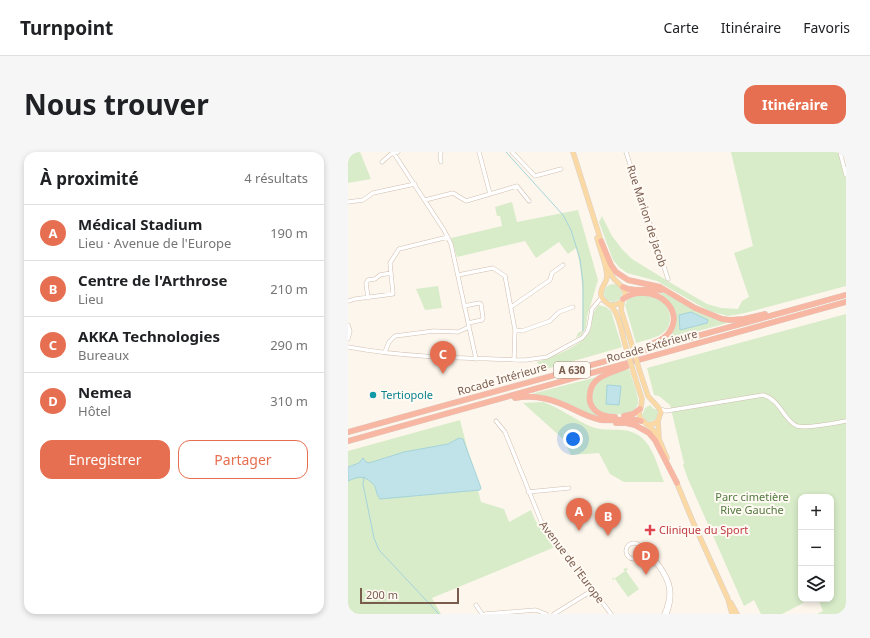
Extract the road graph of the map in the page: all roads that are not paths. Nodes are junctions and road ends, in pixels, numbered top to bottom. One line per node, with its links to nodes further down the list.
1 (398, 152): 8 (street)
2 (441, 152): 10 (street)
3 (479, 152): 16 (street)
4 (512, 152): 12 (street)
5 (573, 152): 20 (main road)
6 (626, 152): 26 (street, Rue Marion de Jacob)
7 (840, 152): 11 (street)
8 (393, 153): 9 (street); 15 (street)
9 (382, 162)
10 (441, 162)
11 (845, 163): 13 (street)
12 (561, 169)
13 (845, 169): 14 (street)
14 (846, 175)
15 (414, 184): 17 (street); 19 (street)
16 (490, 194): 17 (street); 18 (street)
17 (425, 200): 21 (street)
18 (529, 201)
19 (348, 202)
20 (592, 217): 22 (main road); 28 (main road)
21 (448, 237): 24 (street); 25 (street)
22 (601, 241): 27 (main road); 30 (highway)
23 (563, 265): 39 (street)
24 (391, 273): 32 (street); 32 (street)
25 (458, 275): 38 (street); 39 (street)
26 (668, 279)
27 (617, 282): 28 (main road); 29 (main road)
28 (604, 285): 33 (main road)
29 (623, 287): 30 (highway); 34 (main road)
30 (667, 292): 41 (highway)
31 (846, 295): 41 (highway, Rocade Intérieure / A 630)
32 (368, 298): 35 (street)
33 (603, 300): 37 (main road); 49 (street)
34 (623, 300): 37 (main road); 51 (highway); 53 (main road, bridge)
35 (348, 301)
36 (846, 302): 50 (highway, Rocade Extérieure / A 630)
37 (610, 305): 54 (main road, bridge)
38 (464, 306): 43 (street); 43 (street)
39 (511, 307): 44 (street)
40 (573, 307): 44 (street)
41 (796, 309): 51 (highway, Rocade Intérieure / A 630)
42 (348, 325): 45 (street)
43 (469, 325): 47 (street); 48 (street)
44 (515, 330): 49 (street)
45 (348, 339)
46 (348, 348): 47 (street)
47 (385, 352): 48 (street)
48 (476, 359): 49 (street)
49 (514, 360)
50 (638, 360): 52 (highway, Rocade Extérieure / A 630); 54 (highway)
51 (594, 364): 64 (highway, Rocade Intérieure / A 630)
52 (493, 400): 57 (highway); 66 (highway, Rocade Extérieure / A 630)
53 (654, 403): 54 (main road); 55 (main road)
54 (641, 408): 60 (main road)
55 (660, 409): 56 (street); 58 (main road)
56 (666, 411): 58 (street); 62 (street)
57 (582, 413): 60 (highway); 67 (highway)
58 (661, 415): 61 (main road)
59 (496, 421): 69 (street, Avenue de l'Europe)
60 (642, 421): 63 (main road)
61 (658, 421): 63 (main road); 65 (main road)
62 (846, 421)
63 (648, 425): 65 (main road)
64 (348, 432)
65 (660, 440): 67 (main road)
66 (348, 441)
67 (677, 483): 73 (main road)
68 (569, 488): 69 (street)
69 (528, 492): 72 (street, Avenue de l'Europe)
70 (640, 547): 71 (street); 71 (street); 79 (street)
71 (640, 554): 79 (street)
72 (593, 590): 77 (street); 78 (street, Avenue de l'Europe)
73 (728, 599): 80 (main road); 81 (main road)
74 (476, 605): 75 (street)
75 (483, 614): 76 (street)
76 (546, 614)
77 (554, 614)
78 (611, 614)
79 (666, 614)
80 (732, 614)
81 (737, 614)

